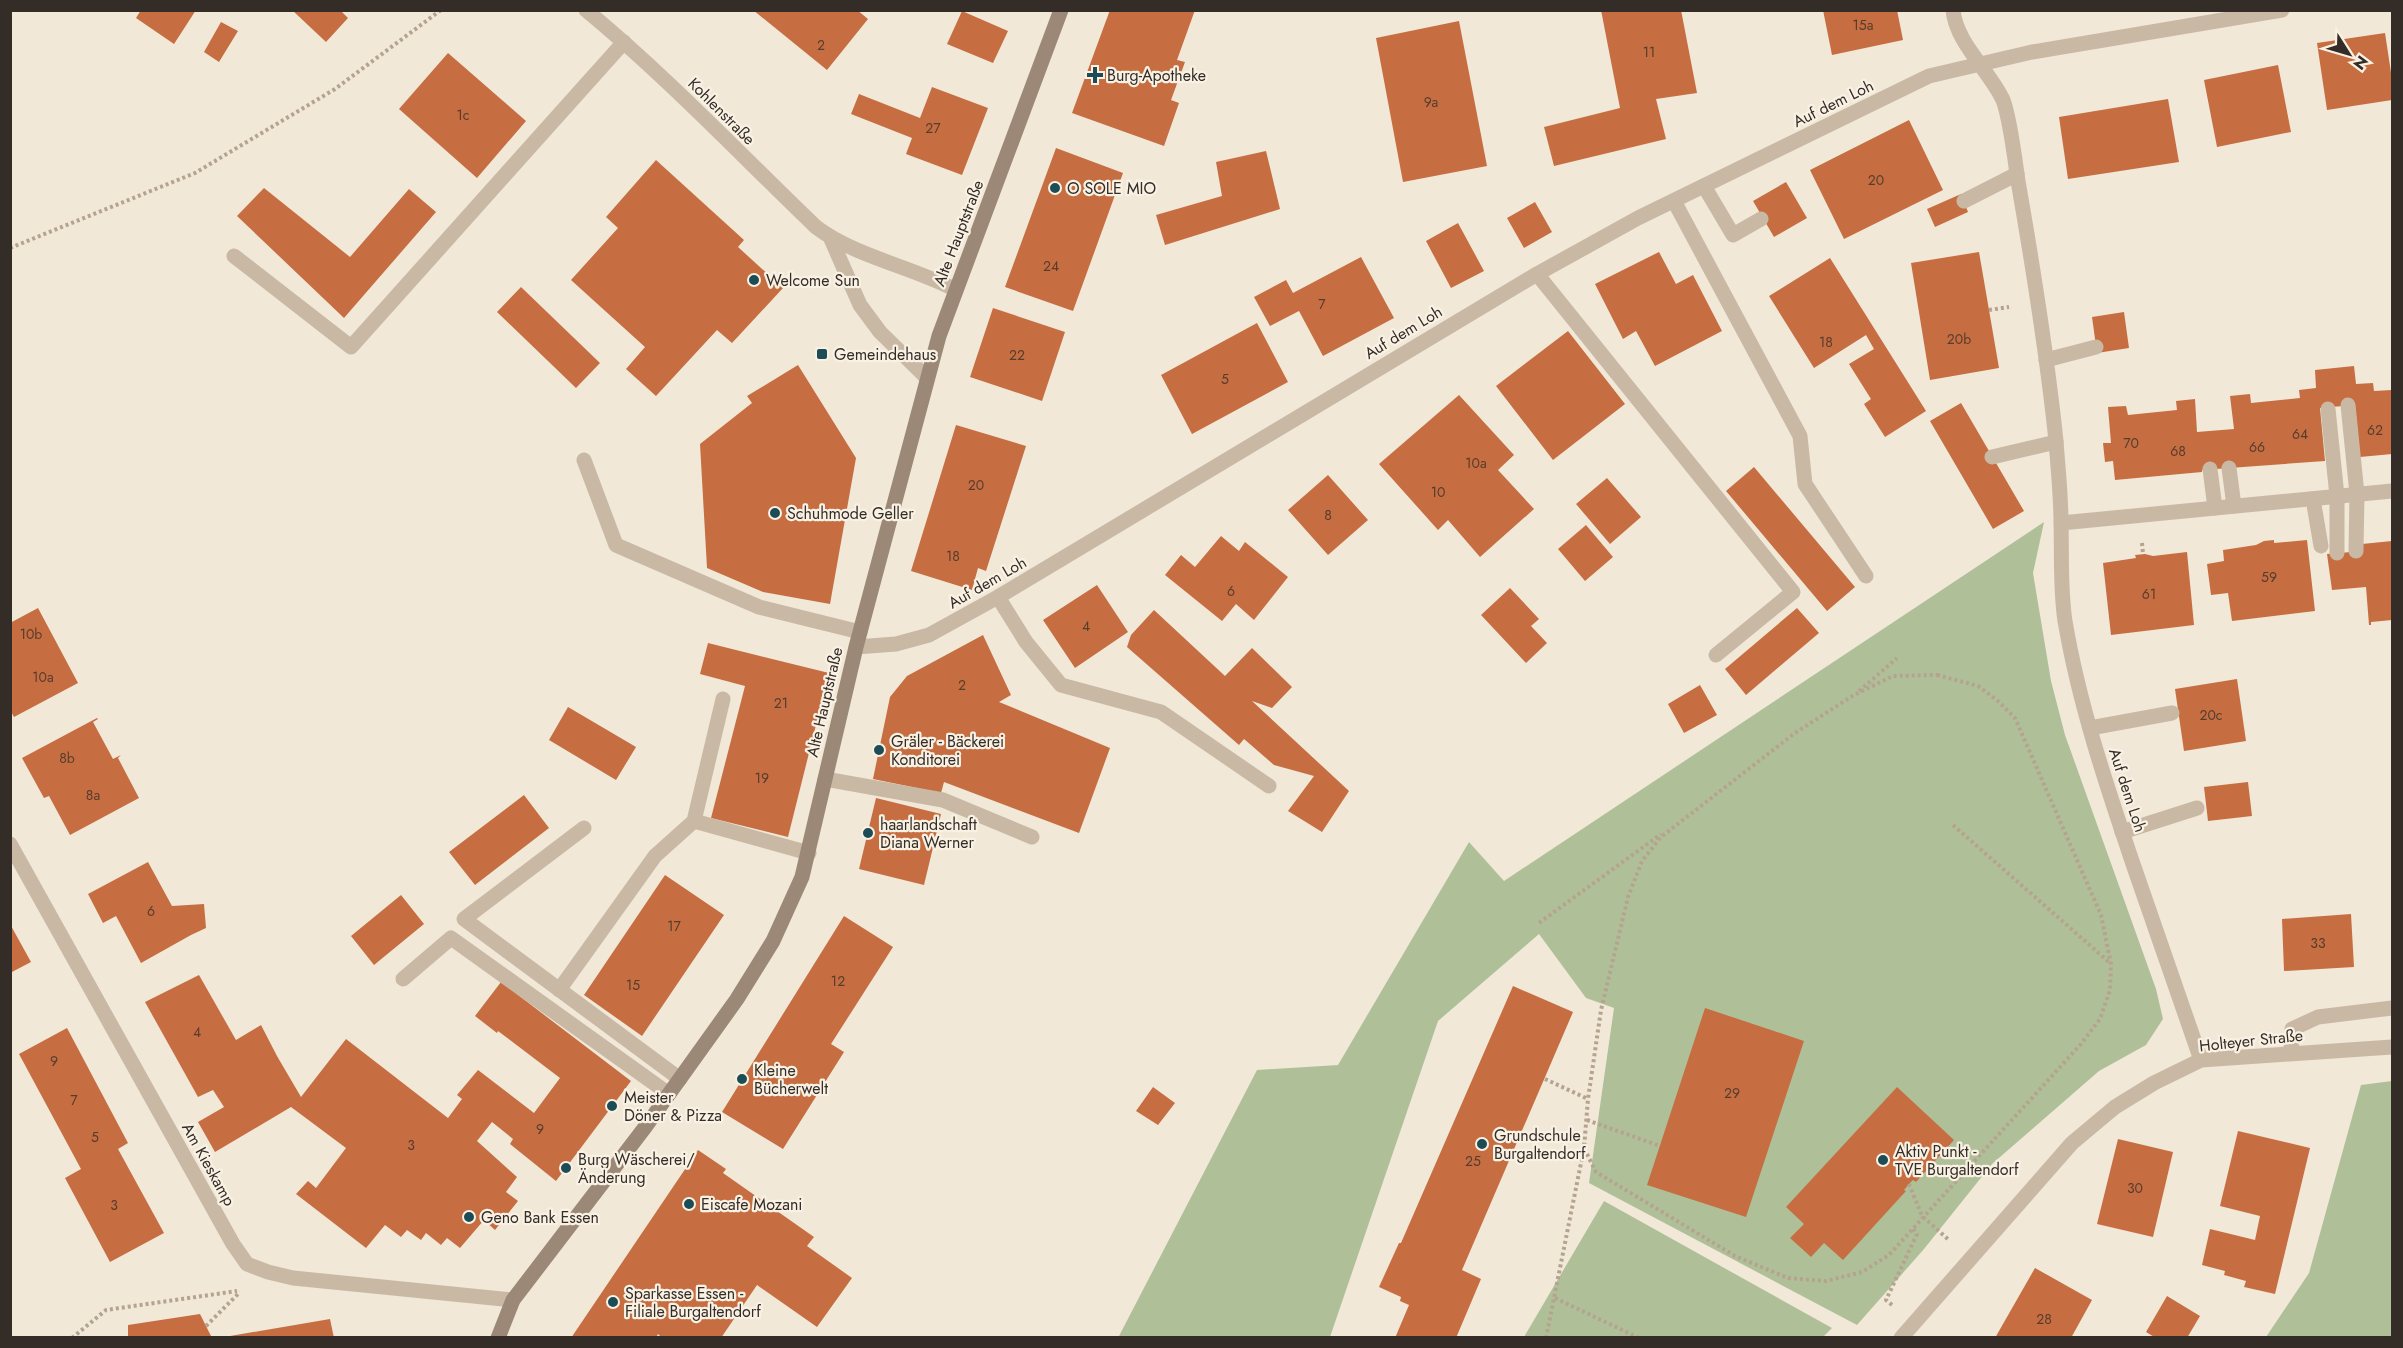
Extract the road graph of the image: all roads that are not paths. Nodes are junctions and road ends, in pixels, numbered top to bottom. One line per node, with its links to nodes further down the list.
1 (586, 10): 5 (street, Kohlenstraße)
2 (1061, 10): 15 (main road, Alte Hauptstraße)
3 (1953, 10): 6 (street, Auf dem Loh)
4 (2282, 10): 6 (street, Auf dem Loh)
5 (624, 42): 12 (street, Kohlenstraße); 13 (street)
6 (1980, 63): 7 (street, Auf dem Loh); 8 (street, Auf dem Loh)
7 (2017, 174): 10 (street); 17 (street, Auf dem Loh)
8 (1704, 186): 9 (street, Auf dem Loh); 11 (street)
9 (1674, 201): 14 (street, Auf dem Loh); 36 (street)
10 (1964, 201)
11 (1761, 219)
12 (831, 239): 15 (street, Kohlenstraße); 18 (street, Kohlenstraße)
13 (234, 255)
14 (1537, 274): 37 (street, Auf dem Loh); 39 (street)
15 (956, 290): 18 (main road, Alte Hauptstraße)
16 (2096, 347): 17 (street)
17 (2046, 360): 21 (street, Auf dem Loh)
18 (927, 378): 38 (main road, Alte Hauptstraße)
19 (2348, 405): 27 (street)
20 (2328, 409): 28 (street)
21 (2056, 442): 22 (street); 32 (street, Auf dem Loh)
22 (1992, 457)
23 (584, 460): 38 (street, Auf dem Loh)
24 (2229, 468): 30 (street)
25 (2211, 469): 31 (street)
26 (2392, 491): 27 (street)
27 (2357, 494): 28 (street); 34 (street)
28 (2337, 496): 29 (street); 35 (street)
29 (2313, 499): 30 (street); 33 (street)
30 (2234, 506): 31 (street)
31 (2215, 508): 32 (street)
32 (2061, 522): 42 (street, Auf dem Loh)
33 (2321, 546)
34 (2356, 551)
35 (2337, 553)
36 (1866, 576)
37 (998, 597): 38 (street, Auf dem Loh); 44 (street)
38 (858, 639): 43 (main road, Alte Hauptstraße)
39 (1716, 655)
40 (723, 699): 46 (street)
41 (2172, 713): 42 (street)
42 (2090, 728): 48 (street, Auf dem Loh)
43 (825, 779): 49 (street); 51 (main road, Alte Hauptstraße)
44 (1269, 786)
45 (2196, 808): 48 (street)
46 (694, 821): 51 (street); 53 (street)
47 (584, 828): 53 (street)
48 (2122, 832): 57 (street, Auf dem Loh)
49 (1032, 837)
50 (10, 844): 60 (street, Am Kieskamp)
51 (808, 853): 58 (main road, Alte Hauptstraße)
52 (403, 979): 59 (street)
53 (559, 990): 58 (street)
54 (2392, 1008): 56 (street)
55 (2392, 1047): 56 (street, Holteyer Straße)
56 (2291, 1053): 57 (street, Holteyer Straße)
57 (2201, 1060): 62 (street, Holteyer Straße)
58 (680, 1079): 59 (main road, Alte Hauptstraße)
59 (669, 1094): 60 (main road, Alte Hauptstraße)
60 (513, 1300): 61 (main road, Alte Hauptstraße)
61 (498, 1338)
62 (1901, 1338)

